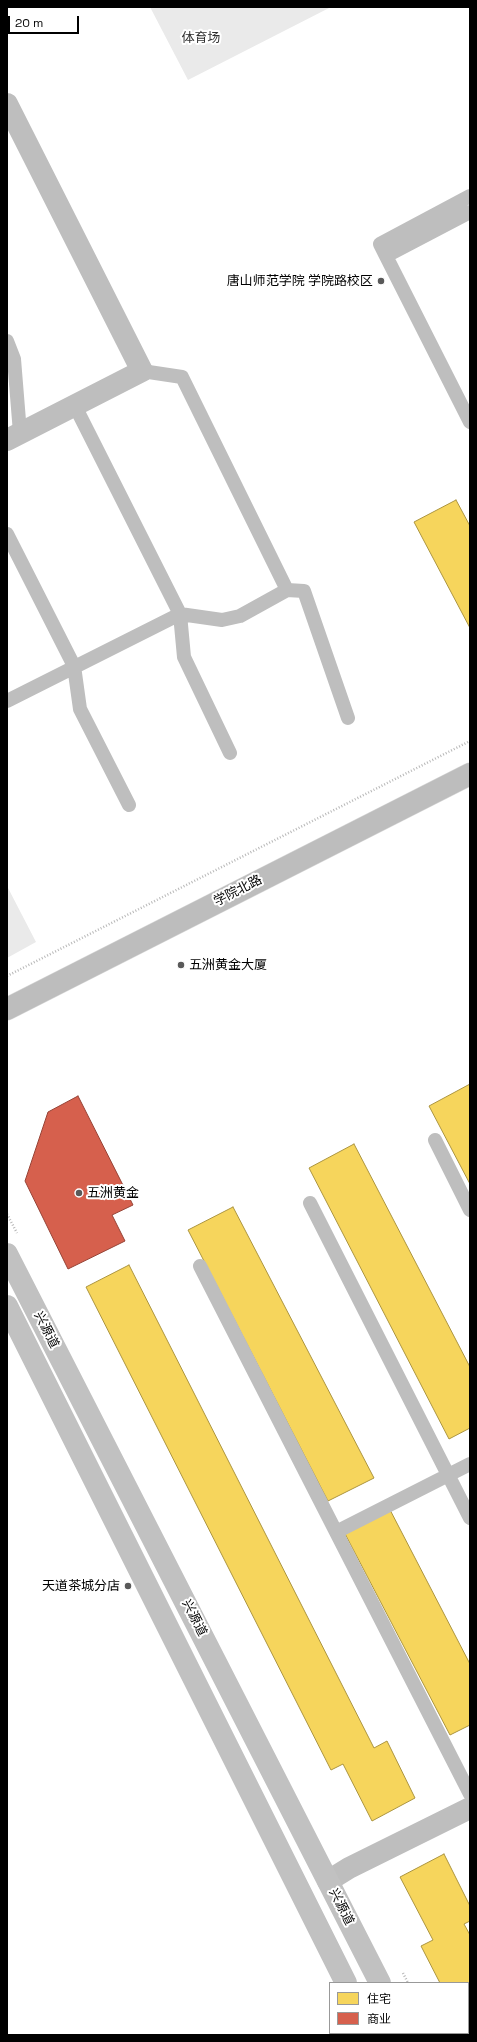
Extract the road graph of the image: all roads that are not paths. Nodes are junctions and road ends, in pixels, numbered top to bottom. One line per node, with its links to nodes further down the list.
1 (7, 104): 6 (street)
2 (470, 196): 4 (lane)
3 (470, 212): 4 (lane)
4 (386, 256): 8 (lane)
5 (7, 341): 9 (lane)
6 (142, 371): 7 (street); 11 (lane)
7 (75, 406): 9 (street); 12 (lane)
8 (470, 422)
9 (13, 437)
10 (7, 534): 13 (lane)
11 (288, 590): 12 (lane); 15 (lane)
12 (180, 614): 13 (lane); 16 (lane)
13 (74, 666): 14 (lane); 18 (lane)
14 (7, 701)
15 (348, 718)
16 (230, 753)
17 (470, 774): 19 (main road, 学院北路)
18 (129, 805)
19 (7, 1009)
20 (435, 1140): 22 (lane)
21 (310, 1203): 27 (lane)
22 (470, 1210)
23 (7, 1254): 32 (main road, 兴源道)
24 (200, 1266): 29 (lane)
25 (7, 1306): 33 (main road, 兴源道)
26 (470, 1464): 27 (lane)
27 (449, 1476): 28 (lane); 29 (lane)
28 (470, 1518)
29 (336, 1532): 30 (lane)
30 (470, 1794)
31 (470, 1808): 32 (street)
32 (328, 1881): 33 (main road); 35 (main road, 兴源道)
33 (302, 1897): 34 (main road, 兴源道)
34 (345, 1982)
35 (379, 1982)

